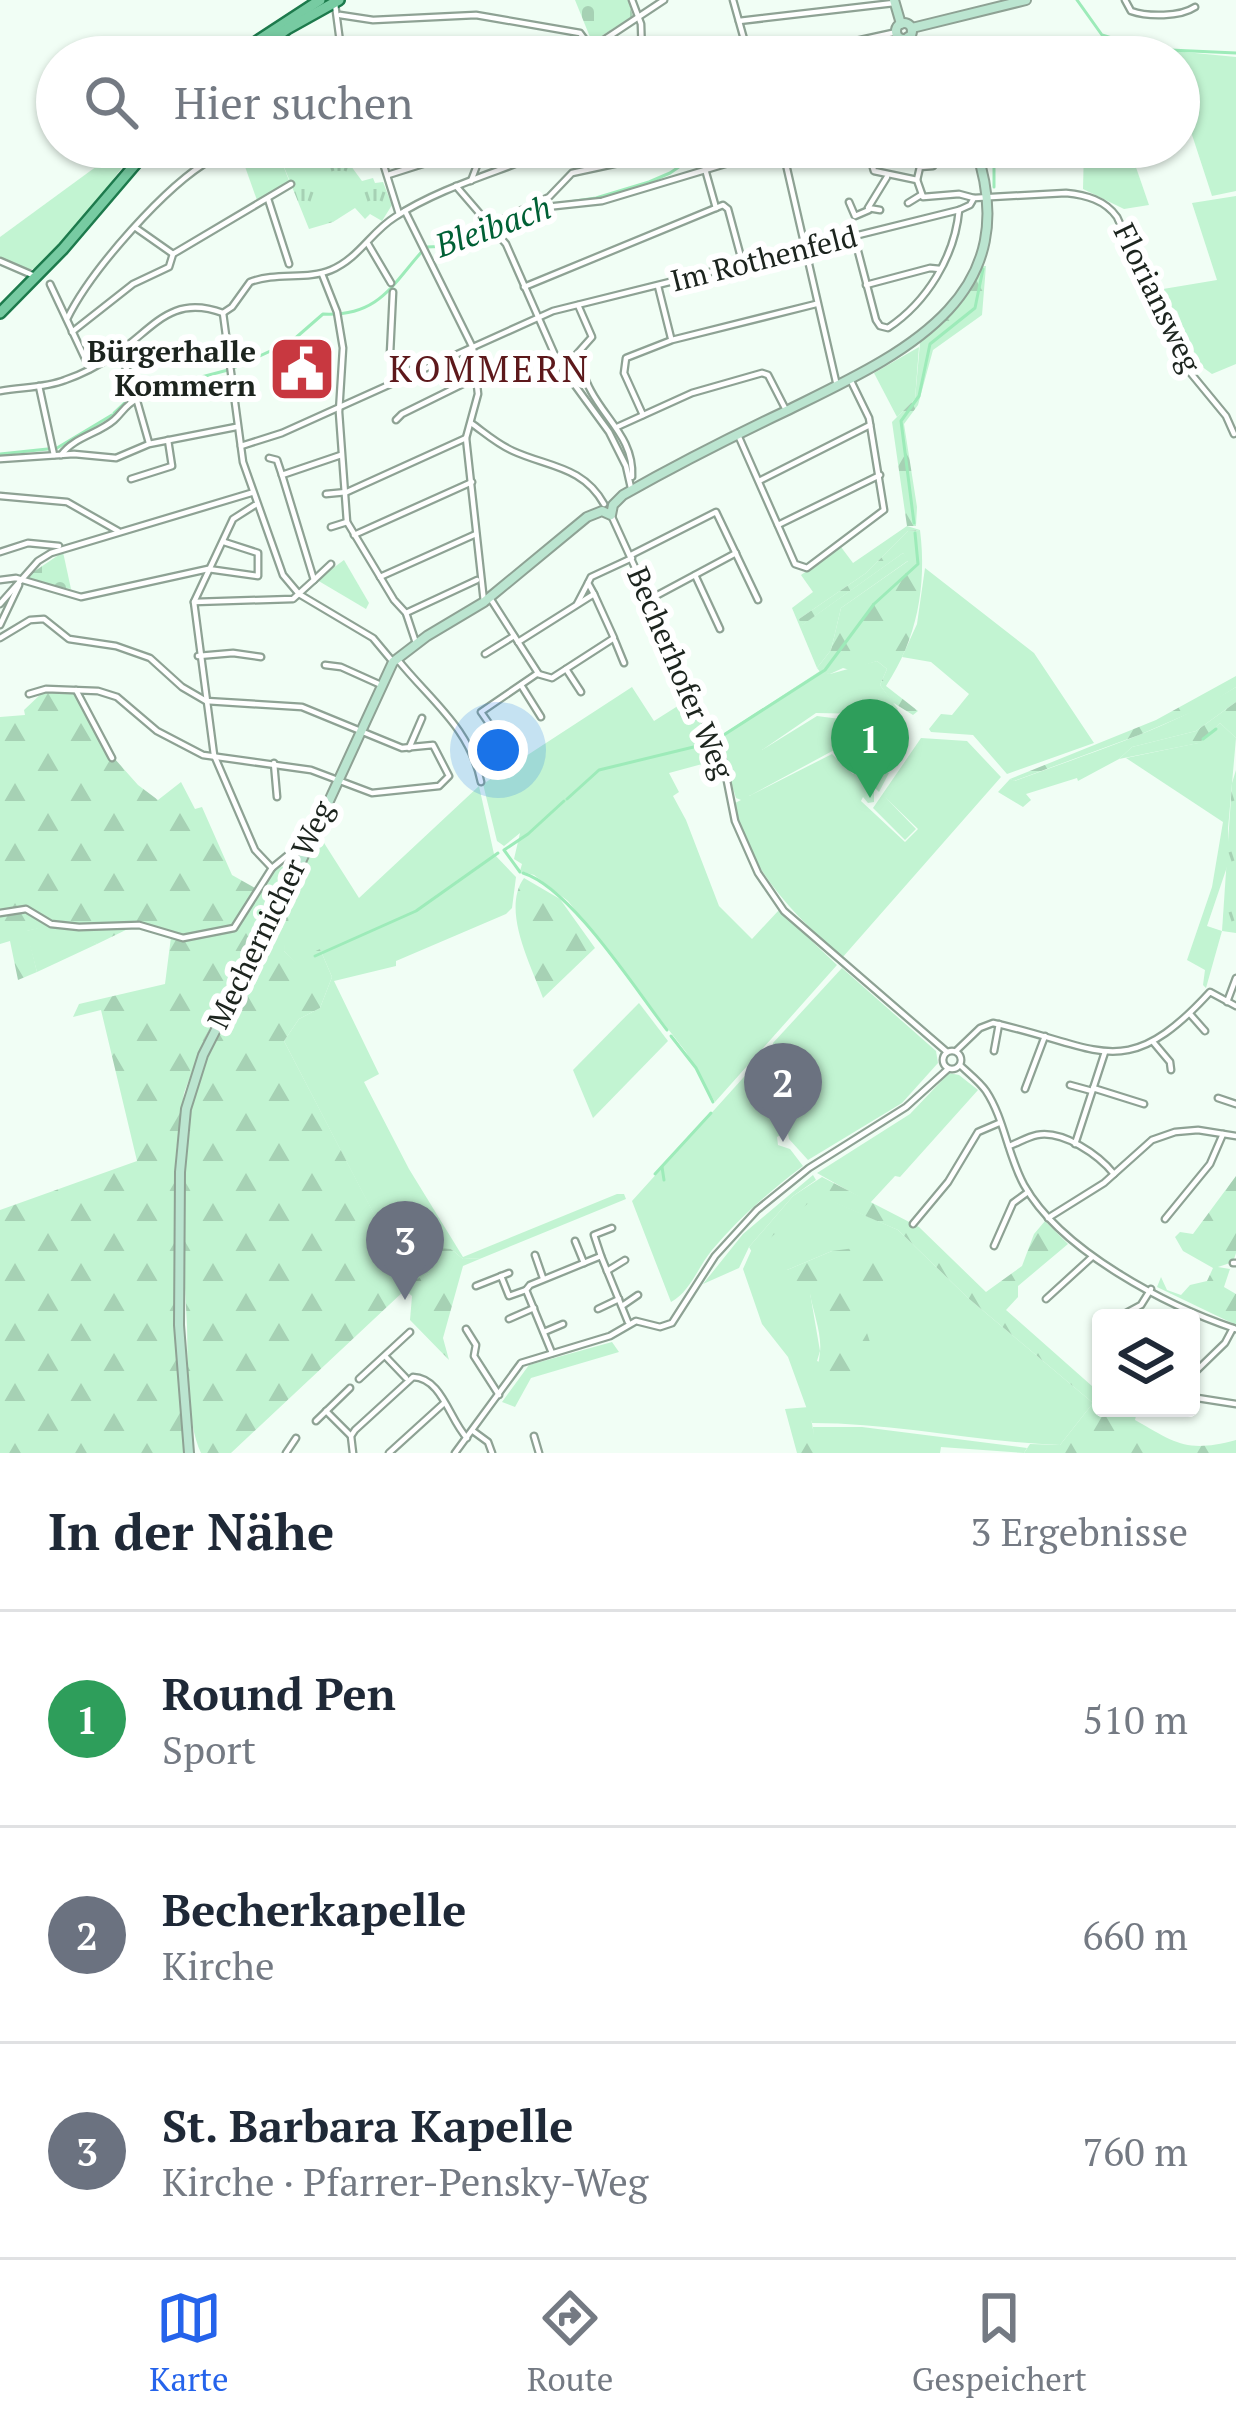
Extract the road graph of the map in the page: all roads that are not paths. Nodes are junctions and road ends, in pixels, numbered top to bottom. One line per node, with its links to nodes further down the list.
1 (320, 0): 15 (main road)
2 (632, 0): 11 (street)
3 (664, 0): 11 (street)
4 (734, 0): 12 (street)
5 (1026, 0): 14 (street)
6 (1125, 0): 9 (street)
7 (336, 1): 10 (street); 16 (main road)
8 (894, 1): 12 (street); 13 (street)
9 (1195, 7)
10 (340, 15): 17 (street); 18 (street)
11 (639, 18): 19 (street); 20 (street)
12 (740, 21): 21 (street)
13 (899, 28): 14 (street); 22 (street)
14 (910, 33): 23 (street)
15 (265, 36)
16 (281, 36)
17 (341, 36)
18 (582, 36)
19 (610, 36)
20 (640, 36)
21 (743, 36)
22 (867, 36)
23 (911, 36)
24 (132, 168): 66 (main road)
25 (194, 168): 55 (street)
26 (386, 168): 37 (street)
27 (411, 168): 37 (street)
28 (475, 168): 40 (street)
29 (504, 168): 40 (street)
30 (596, 168): 54 (street)
31 (708, 168): 36 (street)
32 (786, 168): 59 (street)
33 (872, 168): 38 (street)
34 (920, 168): 39 (street)
35 (980, 168): 44 (street, Mechernicher Weg)
36 (705, 169): 49 (street); 56 (street)
37 (388, 175): 53 (street)
38 (886, 176): 39 (street); 50 (street)
39 (917, 180): 43 (street)
40 (471, 181): 42 (street)
41 (291, 184): 46 (street)
42 (456, 186): 53 (street); 54 (street)
43 (921, 195): 45 (street); 48 (street)
44 (986, 196): 45 (street, Im Rothenfeld); 86 (street, Mechernicher Weg); 99 (street, Floriansweg)
45 (974, 198): 52 (street, Im Rothenfeld)
46 (268, 199): 60 (street); 63 (street)
47 (849, 202): 50 (street)
48 (908, 203)
49 (716, 208): 62 (street); 71 (street)
50 (868, 210): 51 (street)
51 (880, 210)
52 (958, 210): 57 (street, Im Rothenfeld); 64 (street)
53 (402, 213): 58 (street); 81 (street)
54 (494, 226): 56 (street)
55 (136, 229): 60 (street); 78 (street)
56 (501, 236): 71 (street)
57 (854, 236): 59 (street, Im Rothenfeld); 69 (street)
58 (368, 244): 65 (street); 68 (street)
59 (802, 248): 62 (street, Im Rothenfeld); 73 (street)
60 (173, 254): 79 (street)
61 (0, 261): 66 (street)
62 (742, 263): 70 (street, Im Rothenfeld)
63 (290, 269): 65 (street); 76 (street)
64 (940, 269): 69 (street); 69 (street)
65 (322, 274): 91 (street)
66 (37, 277): 75 (main road)
67 (50, 284): 78 (street)
68 (391, 284)
69 (866, 285)
70 (658, 286): 74 (street, Im Rothenfeld); 80 (street)
71 (524, 287): 77 (street)
72 (393, 292): 84 (street)
73 (816, 304): 80 (street); 88 (street)
74 (578, 305): 77 (street, Im Rothenfeld); 98 (street)
75 (0, 313)
76 (223, 313): 82 (street); 97 (street)
77 (539, 318): 81 (street, Im Rothenfeld); 114 (street)
78 (67, 319): 79 (street)
79 (72, 332): 83 (street)
80 (672, 340): 93 (street)
81 (473, 348): 84 (street, Im Rothenfeld); 85 (street)
82 (117, 353): 83 (street); 90 (street)
83 (89, 369): 87 (street)
84 (414, 375): 91 (street, Im Rothenfeld)
85 (475, 378): 94 (street); 95 (street)
86 (850, 379): 88 (street, Mechernicher Weg); 96 (street)
87 (39, 386): 89 (street); 105 (street)
88 (837, 386): 92 (street, Mechernicher Weg)
89 (0, 391)
90 (136, 396): 103 (street); 105 (street)
91 (338, 408): 104 (street, Im Rothenfeld); 106 (street)
92 (786, 410): 93 (street); 100 (street, Mechernicher Weg)
93 (643, 415): 98 (street)
94 (396, 420)
95 (471, 423): 101 (street); 120 (street, Becherhofer Weg)
96 (870, 425): 110 (street); 112 (street)
97 (238, 426): 102 (street); 104 (street)
98 (617, 427): 114 (street)
99 (1234, 434)
100 (738, 435): 112 (street); 114 (street, Mechernicher Weg)
101 (466, 438): 113 (street); 115 (street)
102 (168, 440): 103 (street); 111 (street)
103 (149, 444): 105 (street)
104 (241, 446): 116 (street)
105 (55, 452): 108 (street)
106 (340, 455): 109 (street); 115 (street)
107 (269, 458): 109 (street)
108 (0, 459)
109 (282, 475): 141 (street)
110 (880, 475): 123 (street); 123 (street)
111 (131, 479)
112 (758, 481): 123 (street)
113 (472, 482): 126 (street); 127 (street)
114 (631, 486): 120 (street, Mechernicher Weg)
115 (342, 492): 117 (street); 122 (street)
116 (251, 493): 119 (street); 125 (street)
117 (326, 494)
118 (0, 496): 121 (street)
119 (255, 505): 129 (street); 143 (street)
120 (608, 509): 133 (street, Becherhofer Weg); 146 (street, Mechernicher Weg)
121 (103, 521): 125 (street); 128 (street)
122 (347, 522): 124 (street); 127 (street)
123 (778, 525)
124 (331, 527)
125 (118, 531): 128 (street)
126 (476, 534): 137 (street); 138 (street)
127 (354, 535): 137 (street)
128 (99, 536): 130 (street)
129 (222, 542): 135 (street); 135 (street)
130 (65, 547): 131 (street); 140 (street)
131 (0, 552)
132 (736, 553): 133 (street); 136 (street); 147 (street)
133 (631, 556): 142 (street); 145 (street, Becherhofer Weg)
134 (331, 564): 141 (street)
135 (208, 569): 140 (street); 148 (street)
136 (695, 575): 145 (street); 153 (street)
137 (380, 577): 151 (street)
138 (480, 579): 146 (street); 151 (street)
139 (0, 580): 140 (street)
140 (20, 580): 149 (street); 152 (street)
141 (314, 580): 143 (street)
142 (588, 583): 144 (street); 150 (street)
143 (299, 594): 148 (street); 161 (street)
144 (594, 594): 150 (street); 155 (street)
145 (652, 598): 197 (street, Becherhofer Weg)
146 (487, 600): 156 (street); 157 (street, Mechernicher Weg)
147 (758, 600)
148 (194, 602): 159 (street)
149 (0, 604)
150 (577, 605): 156 (street)
151 (406, 613): 157 (street)
152 (0, 625)
153 (720, 629)
154 (0, 638): 171 (street)
155 (614, 638): 162 (street); 164 (street)
156 (516, 639): 158 (street); 165 (street)
157 (416, 643): 161 (street, Mechernicher Weg)
158 (485, 654)
159 (198, 656): 160 (street); 171 (street)
160 (261, 658)
161 (395, 660): 166 (street, Mechernicher Weg); 181 (street)
162 (624, 663)
163 (325, 665): 166 (street)
164 (566, 669): 165 (street); 169 (street)
165 (538, 673): 167 (street)
166 (381, 685): 174 (street, Mechernicher Weg)
167 (521, 685): 172 (street); 175 (street)
168 (76, 691): 170 (street); 177 (street); 178 (street)
169 (581, 692)
170 (29, 694)
171 (206, 701): 174 (street); 177 (street)
172 (542, 717)
173 (422, 718): 176 (street)
174 (360, 730): 176 (street); 180 (street, Mechernicher Weg)
175 (502, 742)
176 (410, 748): 180 (street)
177 (214, 755): 179 (street); 184 (street)
178 (112, 758)
179 (274, 764): 180 (street); 182 (street)
180 (339, 778): 183 (street, Mechernicher Weg)
181 (481, 782)
182 (278, 796)
183 (306, 851): 184 (street); 262 (street, Mechernicher Weg)
184 (272, 868): 185 (street)
185 (0, 913)
186 (1236, 978): 187 (street)
187 (1227, 1001): 188 (street); 189 (street)
188 (1236, 1006)
189 (1190, 1014): 191 (street); 193 (street)
190 (999, 1024): 192 (street); 194 (street); 196 (street)
191 (1205, 1031)
192 (1045, 1036): 195 (street); 200 (street)
193 (1154, 1043): 195 (street); 198 (street)
194 (994, 1051)
195 (1105, 1052): 203 (street)
196 (958, 1053): 197 (street); 197 (street)
197 (950, 1062): 209 (street, Becherhofer Weg); 240 (street)
198 (1171, 1070)
199 (1020, 1078): 200 (street)
200 (1030, 1082): 202 (street)
201 (1070, 1085): 203 (street)
202 (1025, 1089)
203 (1093, 1089): 206 (street); 212 (street)
204 (1137, 1091): 206 (street)
205 (1218, 1098): 208 (street)
206 (1134, 1101): 207 (street)
207 (1144, 1104)
208 (1236, 1104)
209 (999, 1123): 213 (street, Becherhofer Weg); 218 (street)
210 (1223, 1134): 211 (street); 214 (street); 217 (street)
211 (1236, 1136)
212 (1075, 1145): 213 (street); 214 (street)
213 (1007, 1147): 215 (street, Becherhofer Weg)
214 (1114, 1174): 216 (street)
215 (1028, 1192): 216 (street, Becherhofer Weg); 221 (street)
216 (1048, 1218): 224 (street, Becherhofer Weg)
217 (1165, 1219)
218 (913, 1225)
219 (612, 1228): 223 (street)
220 (574, 1241): 226 (street)
221 (994, 1246)
222 (536, 1255): 228 (street)
223 (601, 1256): 226 (street); 227 (street)
224 (1092, 1257): 230 (street, Becherhofer Weg); 233 (street)
225 (625, 1260): 227 (street)
226 (584, 1263): 228 (street)
227 (607, 1271): 234 (street)
228 (544, 1280): 231 (street)
229 (476, 1286): 231 (street)
230 (1151, 1289): 237 (street); 242 (street, Becherhofer Weg)
231 (526, 1290): 235 (street)
232 (638, 1295): 234 (street)
233 (1046, 1299)
234 (620, 1303): 236 (street); 240 (street)
235 (534, 1309): 238 (street); 244 (street)
236 (598, 1309)
237 (1134, 1309)
238 (509, 1319)
239 (563, 1324): 244 (street)
240 (629, 1324): 245 (street)
241 (466, 1329): 251 (street)
242 (1234, 1329): 247 (street)
243 (410, 1332): 246 (street)
244 (544, 1332): 245 (street)
245 (552, 1353): 251 (street)
246 (385, 1356): 248 (street); 249 (street)
247 (1200, 1367)
248 (359, 1378)
249 (408, 1379): 253 (street); 258 (street)
250 (350, 1388): 255 (street)
251 (499, 1395): 257 (street)
252 (1200, 1399): 254 (street)
253 (444, 1403): 261 (street); 265 (street)
254 (1236, 1405)
255 (326, 1411): 256 (street); 258 (street)
256 (316, 1420)
257 (472, 1430): 261 (street); 267 (street)
258 (351, 1436): 264 (street)
259 (534, 1436): 268 (street)
260 (296, 1438): 263 (street)
261 (467, 1438): 266 (street)
262 (190, 1453)
263 (286, 1453)
264 (353, 1453)
265 (389, 1453)
266 (455, 1453)
267 (492, 1453)
268 (539, 1453)

